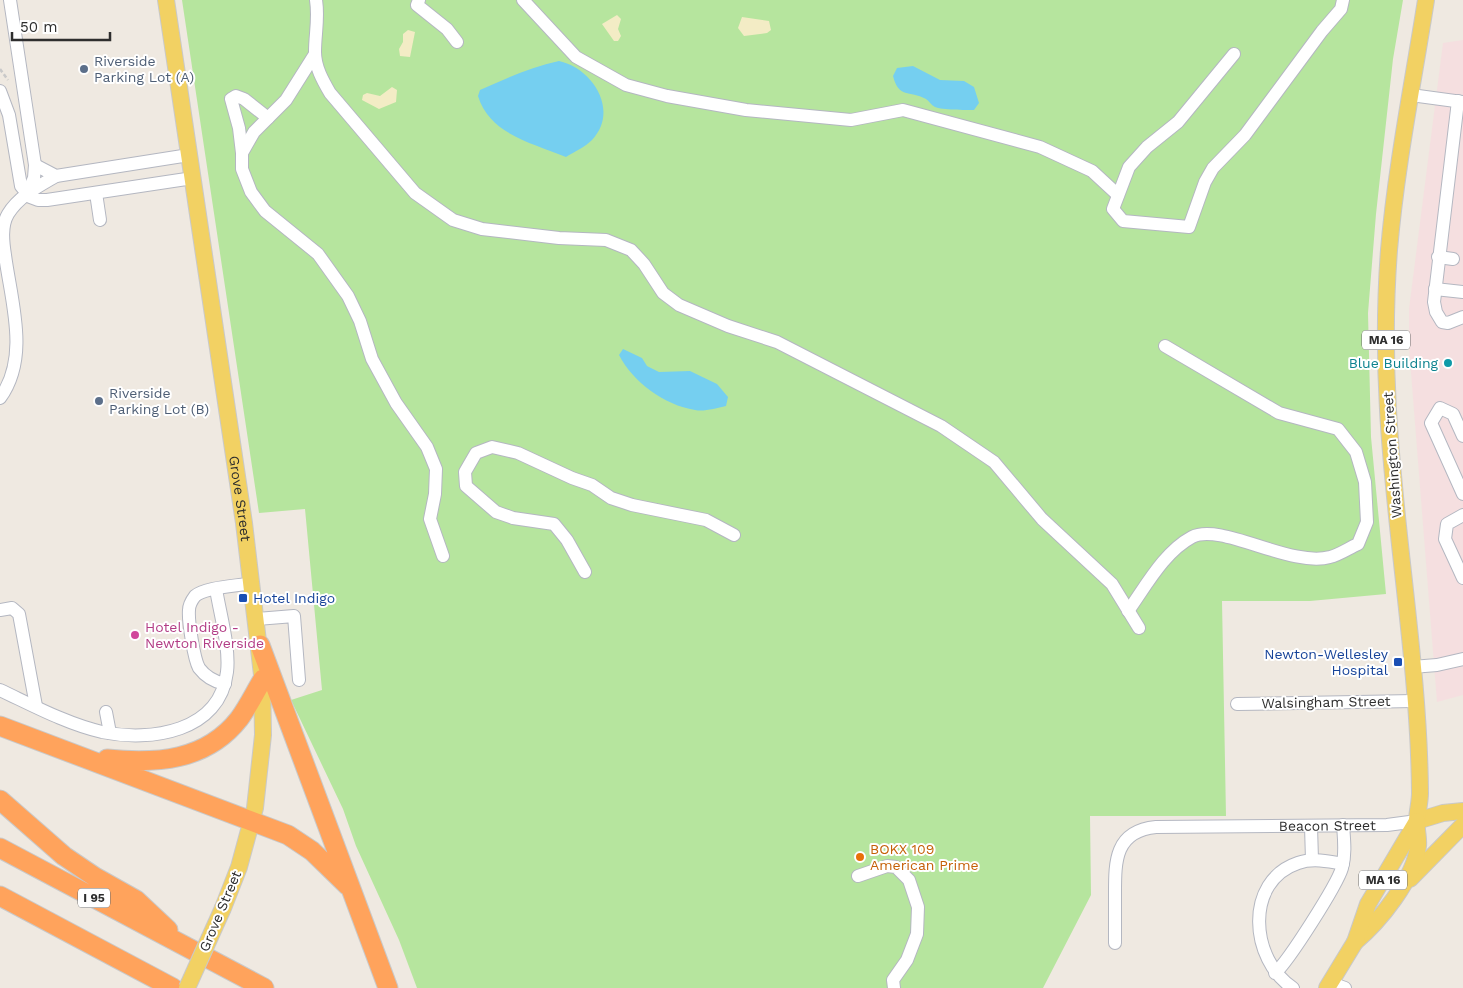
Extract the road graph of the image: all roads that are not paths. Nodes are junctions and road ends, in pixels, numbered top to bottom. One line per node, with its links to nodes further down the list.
1 (10, 0): 17 (street)
2 (166, 0): 16 (main road, Grove Street)
3 (316, 0): 9 (street)
4 (419, 0): 8 (street)
5 (523, 0): 22 (street)
6 (1343, 0): 22 (street)
7 (1426, 0): 12 (main road, Washington Street / MA 16)
8 (457, 42)
9 (315, 54): 14 (street); 41 (street)
10 (1234, 54): 22 (street)
11 (0, 91): 21 (street)
12 (1411, 95): 13 (street); 46 (main road, Washington Street / MA 16)
13 (1460, 102): 24 (street)
14 (268, 118): 15 (street); 15 (street)
15 (242, 153): 35 (street)
16 (189, 155): 18 (street); 19 (main road, Grove Street)
17 (35, 165): 18 (street); 21 (street)
18 (56, 176): 21 (street)
19 (192, 178): 20 (street); 38 (main road, Grove Street)
20 (96, 193): 21 (street); 23 (street)
21 (26, 194): 30 (street)
22 (1118, 195)
23 (100, 220)
24 (1438, 257): 25 (street); 26 (street)
25 (1453, 259)
26 (1435, 289): 27 (street); 28 (street)
27 (1463, 292)
28 (1463, 317)
29 (1165, 346): 41 (street)
30 (0, 398)
31 (1463, 436): 32 (street)
32 (1463, 494)
33 (1463, 515): 37 (street)
34 (734, 535): 36 (street)
35 (443, 556)
36 (585, 572)
37 (1463, 578)
38 (252, 583): 39 (street); 42 (main road, Grove Street)
39 (216, 589): 49 (street); 49 (street)
40 (0, 610): 53 (street)
41 (1128, 612): 43 (street)
42 (257, 619): 44 (main road, Grove Street); 48 (street)
43 (1139, 628)
44 (260, 645): 47 (main road, Grove Street); 69 (highway)
45 (1463, 659): 46 (street)
46 (1412, 668): 51 (main road, Washington Street / MA 16)
47 (263, 679): 57 (highway); 60 (main road, Grove Street)
48 (299, 680)
49 (225, 684): 56 (street)
50 (0, 690): 53 (street)
51 (1414, 701): 52 (street, Walsingham Street); 61 (main road, Washington Street / MA 16)
52 (1238, 704)
53 (36, 706): 56 (street)
54 (106, 712): 56 (street)
55 (0, 726): 57 (highway)
56 (110, 733)
57 (80, 756): 60 (highway)
58 (0, 800): 74 (highway)
59 (1463, 811): 61 (main road, Beacon Street)
60 (252, 820): 69 (highway); 79 (main road, Grove Street, bridge)
61 (1416, 820): 62 (main road, Beacon Street); 63 (street, Beacon Street); 71 (main road, Washington Street / MA 16); 72 (main road, Washington Street / MA 16)
62 (1463, 824): 71 (main road)
63 (1343, 825): 64 (street, Beacon Street); 67 (street)
64 (1311, 826): 66 (street); 73 (street, Beacon Street)
65 (0, 848): 74 (highway, I 95)
66 (1312, 860): 67 (street); 75 (street)
67 (1343, 864): 75 (street)
68 (858, 876): 82 (street)
69 (348, 886): 81 (highway)
70 (0, 896): 78 (highway)
71 (1396, 896): 72 (main road, Washington Street / MA 16)
72 (1355, 942): 76 (main road, Washington Street / MA 16)
73 (1116, 943)
74 (188, 948): 80 (highway, I 95)
75 (1275, 973): 77 (street)
76 (1334, 986)
77 (1288, 987)
78 (174, 988)
79 (187, 988)
80 (264, 988)
81 (388, 988)
82 (894, 988)

